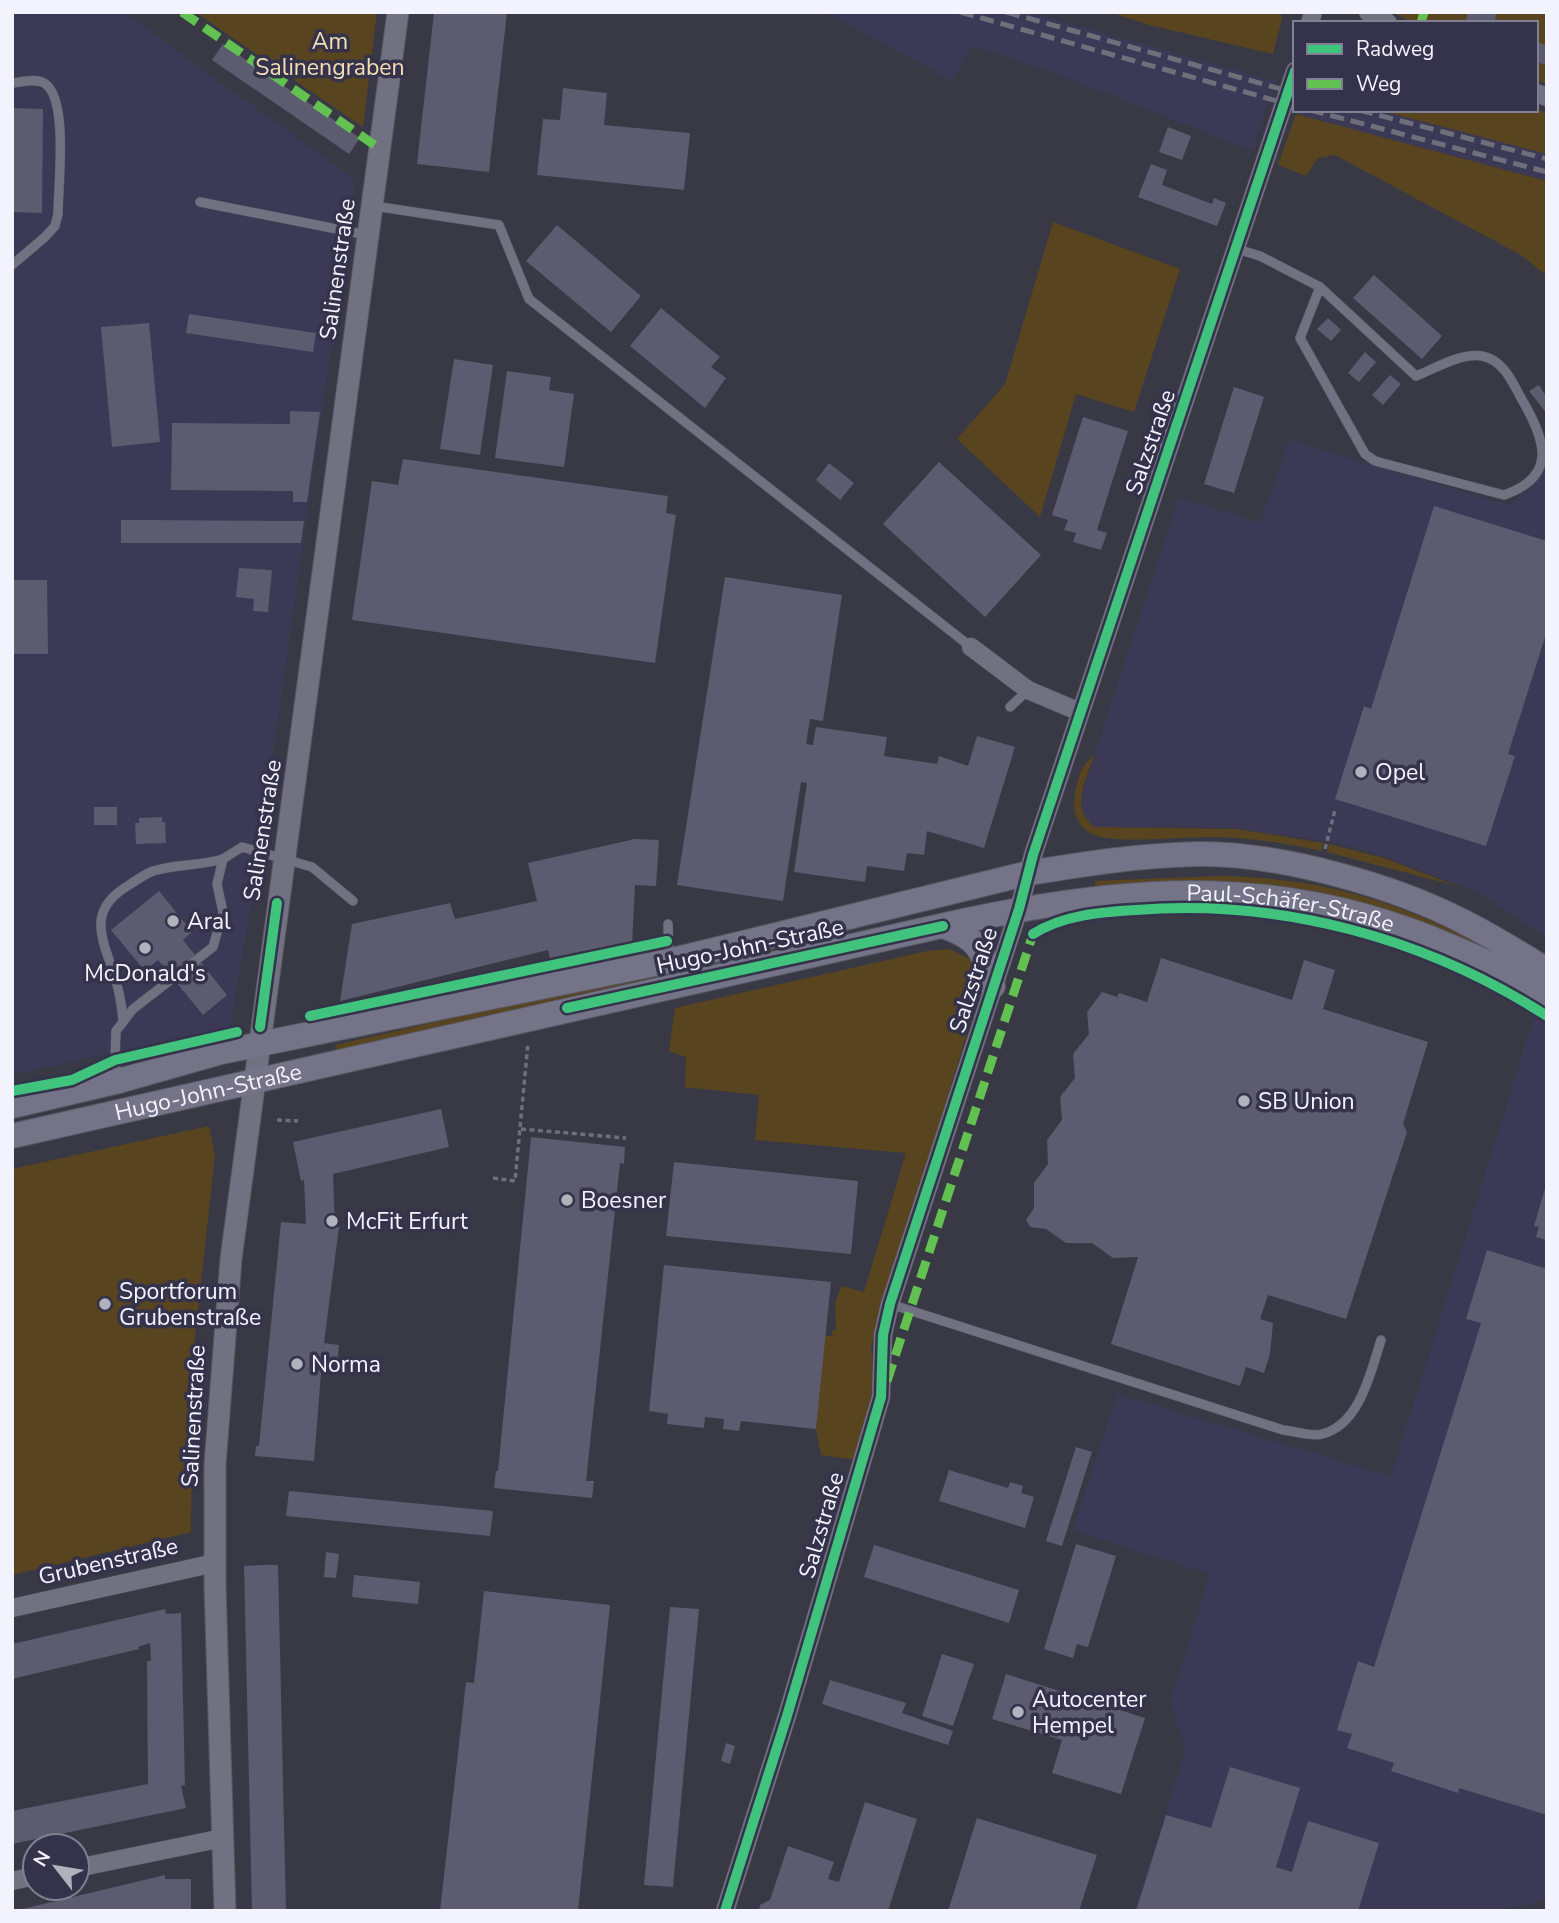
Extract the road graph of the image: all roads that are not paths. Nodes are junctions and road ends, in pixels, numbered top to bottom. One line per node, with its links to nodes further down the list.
1 (398, 12): 7 (street, Salinenstraße)
2 (1368, 12): 3 (street)
3 (1384, 21)
4 (1293, 77): 9 (street, Salzstraße)
5 (12, 83): 10 (lane)
6 (200, 202): 8 (lane)
7 (372, 206): 8 (street, Salinenstraße); 12 (lane)
8 (367, 235): 17 (street, Salinenstraße)
9 (1237, 249): 11 (lane); 15 (street, Salzstraße)
10 (12, 265)
11 (1320, 287): 11 (lane)
12 (971, 647): 13 (street)
13 (1028, 690): 14 (lane); 15 (street)
14 (1010, 707)
15 (1080, 712): 18 (street, Salzstraße)
16 (223, 859): 17 (lane); 27 (lane); 27 (lane)
17 (284, 859): 19 (lane); 28 (street, Salinenstraße)
18 (1028, 873): 20 (street, Salzstraße); 23 (main road, Hugo-John-Straße); 24 (main road, Paul-Schäfer-Straße)
19 (353, 901)
20 (1019, 909): 22 (main road, Hugo-John-Straße); 25 (street, Salzstraße); 26 (main road, Paul-Schäfer-Straße)
21 (668, 924): 23 (lane)
22 (943, 926): 25 (main road); 30 (main road, Hugo-John-Straße)
23 (669, 961): 28 (main road, Hugo-John-Straße)
24 (1547, 970)
25 (993, 986): 33 (street, Salzstraße)
26 (1547, 995)
27 (123, 1022): 29 (lane)
28 (258, 1044): 29 (main road, Hugo-John-Straße); 30 (street, Salinenstraße)
29 (119, 1081): 31 (main road, Hugo-John-Straße)
30 (254, 1083): 32 (main road, Hugo-John-Straße); 35 (street, Salinenstraße)
31 (12, 1106)
32 (12, 1136)
33 (890, 1304): 34 (lane); 40 (street, Salzstraße)
34 (1381, 1340)
35 (215, 1563): 36 (street, Grubenstraße); 37 (street, Salinenstraße)
36 (12, 1608)
37 (223, 1838): 38 (street); 39 (street, Salinenstraße)
38 (91, 1865)
39 (225, 1911)
40 (724, 1911)

